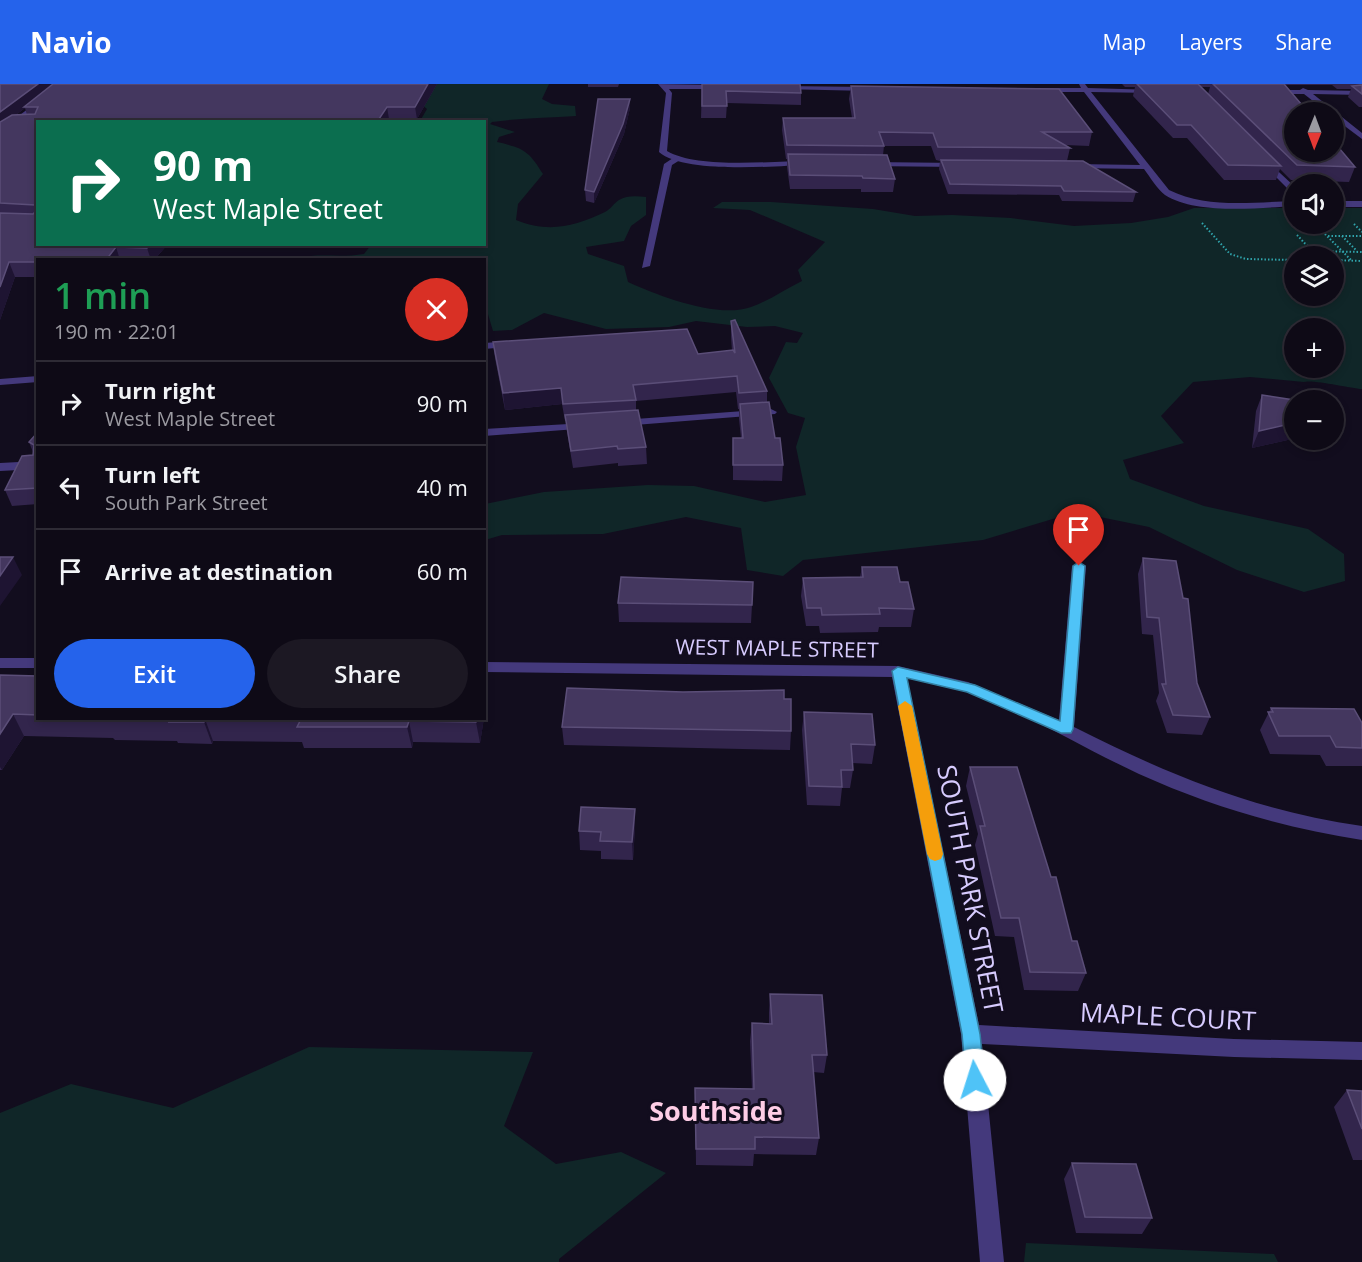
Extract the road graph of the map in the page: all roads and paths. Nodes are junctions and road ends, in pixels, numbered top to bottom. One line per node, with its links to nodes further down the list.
1 (65, 84): 14 (street)
2 (1295, 84): 11 (street)
3 (661, 85): 5 (street); 20 (street)
4 (874, 86): 7 (street)
5 (733, 87)
6 (1083, 87): 8 (street); 9 (street); 25 (street)
7 (768, 88)
8 (1028, 90)
9 (1162, 91)
10 (1262, 92): 11 (street)
11 (1305, 92): 12 (street); 13 (street)
12 (1362, 93)
13 (1317, 102)
14 (14, 123): 15 (street); 17 (street)
15 (26, 123)
16 (1344, 123): 18 (street)
17 (0, 134)
18 (1362, 137)
19 (1259, 155): 26 (street)
20 (673, 158): 21 (street); 44 (street)
21 (812, 164)
22 (860, 164): 23 (street)
23 (968, 165)
24 (1064, 166): 25 (street)
25 (1146, 167): 27 (street)
26 (1284, 180)
27 (1284, 204)
28 (1344, 204): 29 (street)
29 (1362, 204)
30 (1199, 219): 40 (path)
31 (1297, 235): 35 (path)
32 (1327, 236): 33 (path); 36 (path)
33 (1342, 236): 34 (path); 38 (path)
34 (1362, 236)
35 (1307, 246)
36 (1337, 246)
37 (1344, 252): 38 (path)
38 (1360, 252)
39 (1344, 253): 42 (path)
40 (1284, 260)
41 (1344, 261): 42 (path)
42 (1352, 261): 43 (path)
43 (1362, 261)
44 (645, 266)
45 (530, 343): 46 (street)
46 (486, 346)
47 (36, 379): 48 (street)
48 (0, 382)
49 (771, 412): 50 (street)
50 (486, 433)
51 (36, 465): 52 (street)
52 (0, 467)
53 (1079, 566): 58 (street)
54 (0, 663): 55 (street)
55 (36, 663)
56 (486, 667): 57 (street, WEST MAPLE STREET)
57 (898, 671): 58 (street, WEST MAPLE STREET); 60 (street, SOUTH PARK STREET)
58 (1066, 729): 59 (street, WEST MAPLE STREET)
59 (1362, 833)
60 (971, 1034): 61 (street, MAPLE COURT); 62 (street, SOUTH PARK STREET)
61 (1362, 1051)
62 (992, 1262)

